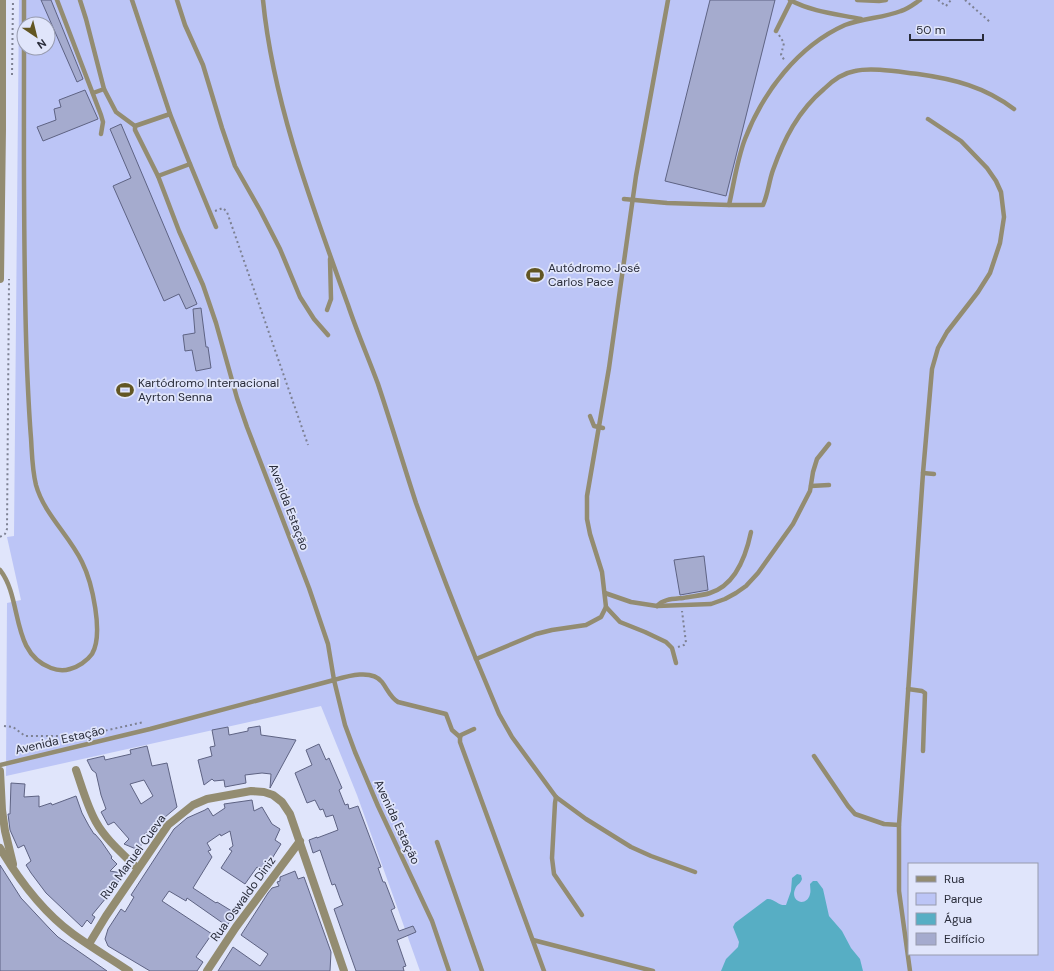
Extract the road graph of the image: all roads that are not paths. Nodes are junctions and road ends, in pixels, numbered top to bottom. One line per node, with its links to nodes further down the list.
1 (2, 0): 30 (street)
2 (24, 0): 13 (lane)
3 (57, 0): 18 (lane)
4 (80, 0): 17 (lane)
5 (132, 0): 20 (lane)
6 (177, 0): 34 (lane)
7 (263, 0): 31 (lane)
8 (668, 0): 27 (lane)
9 (791, 0): 14 (lane); 15 (lane)
10 (857, 0): 11 (lane)
11 (886, 0)
12 (920, 0): 14 (lane)
13 (24, 16)
14 (862, 19): 28 (lane)
15 (776, 30)
16 (24, 56): 43 (lane)
17 (104, 88): 18 (lane); 22 (lane)
18 (93, 93): 23 (lane)
19 (1014, 109): 28 (lane)
20 (170, 114): 22 (lane); 24 (lane)
21 (928, 119): 38 (lane)
22 (135, 126): 25 (lane, Avenida Estação)
23 (101, 134)
24 (190, 164): 25 (lane); 29 (lane)
25 (158, 176): 49 (lane, Avenida Estação)
26 (624, 199): 27 (lane)
27 (633, 200): 28 (lane); 36 (lane)
28 (729, 204)
29 (216, 227)
30 (0, 232): 32 (street)
31 (330, 255): 33 (lane); 47 (lane)
32 (0, 279)
33 (327, 310)
34 (328, 335)
35 (590, 416): 36 (lane)
36 (601, 427): 44 (lane)
37 (830, 444): 41 (lane)
38 (923, 473): 39 (lane); 50 (lane)
39 (934, 474)
40 (829, 485): 41 (lane)
41 (811, 486): 45 (lane)
42 (751, 532): 45 (lane)
43 (0, 570)
44 (605, 593): 45 (lane); 46 (lane)
45 (657, 606)
46 (606, 607): 47 (lane); 48 (lane)
47 (476, 660): 58 (lane)
48 (676, 663)
49 (334, 680): 52 (lane); 55 (lane, Avenida Estação); 73 (lane, Avenida Estação)
50 (908, 690): 53 (lane); 60 (lane)
51 (474, 729): 52 (lane)
52 (460, 737): 68 (lane)
53 (923, 751)
54 (814, 756): 60 (lane)
55 (0, 765)
56 (76, 770): 65 (street)
57 (0, 771): 59 (street)
58 (556, 797): 66 (lane); 67 (lane)
59 (1, 816): 64 (street)
60 (899, 825): 77 (lane)
61 (300, 841): 65 (street, Rua Manuel Cueva); 71 (street, Rua Oswaldo Diniz); 72 (street, Rua Manuel Cueva)
62 (436, 842): 74 (lane)
63 (0, 848): 64 (street)
64 (14, 868): 69 (street)
65 (137, 868): 69 (street, Rua Manuel Cueva)
66 (695, 872)
67 (582, 915)
68 (533, 940): 75 (lane); 76 (lane)
69 (89, 944): 70 (street)
70 (129, 971)
71 (207, 971)
72 (344, 971)
73 (449, 971)
74 (482, 971)
75 (544, 971)
76 (654, 971)
77 (910, 971)

